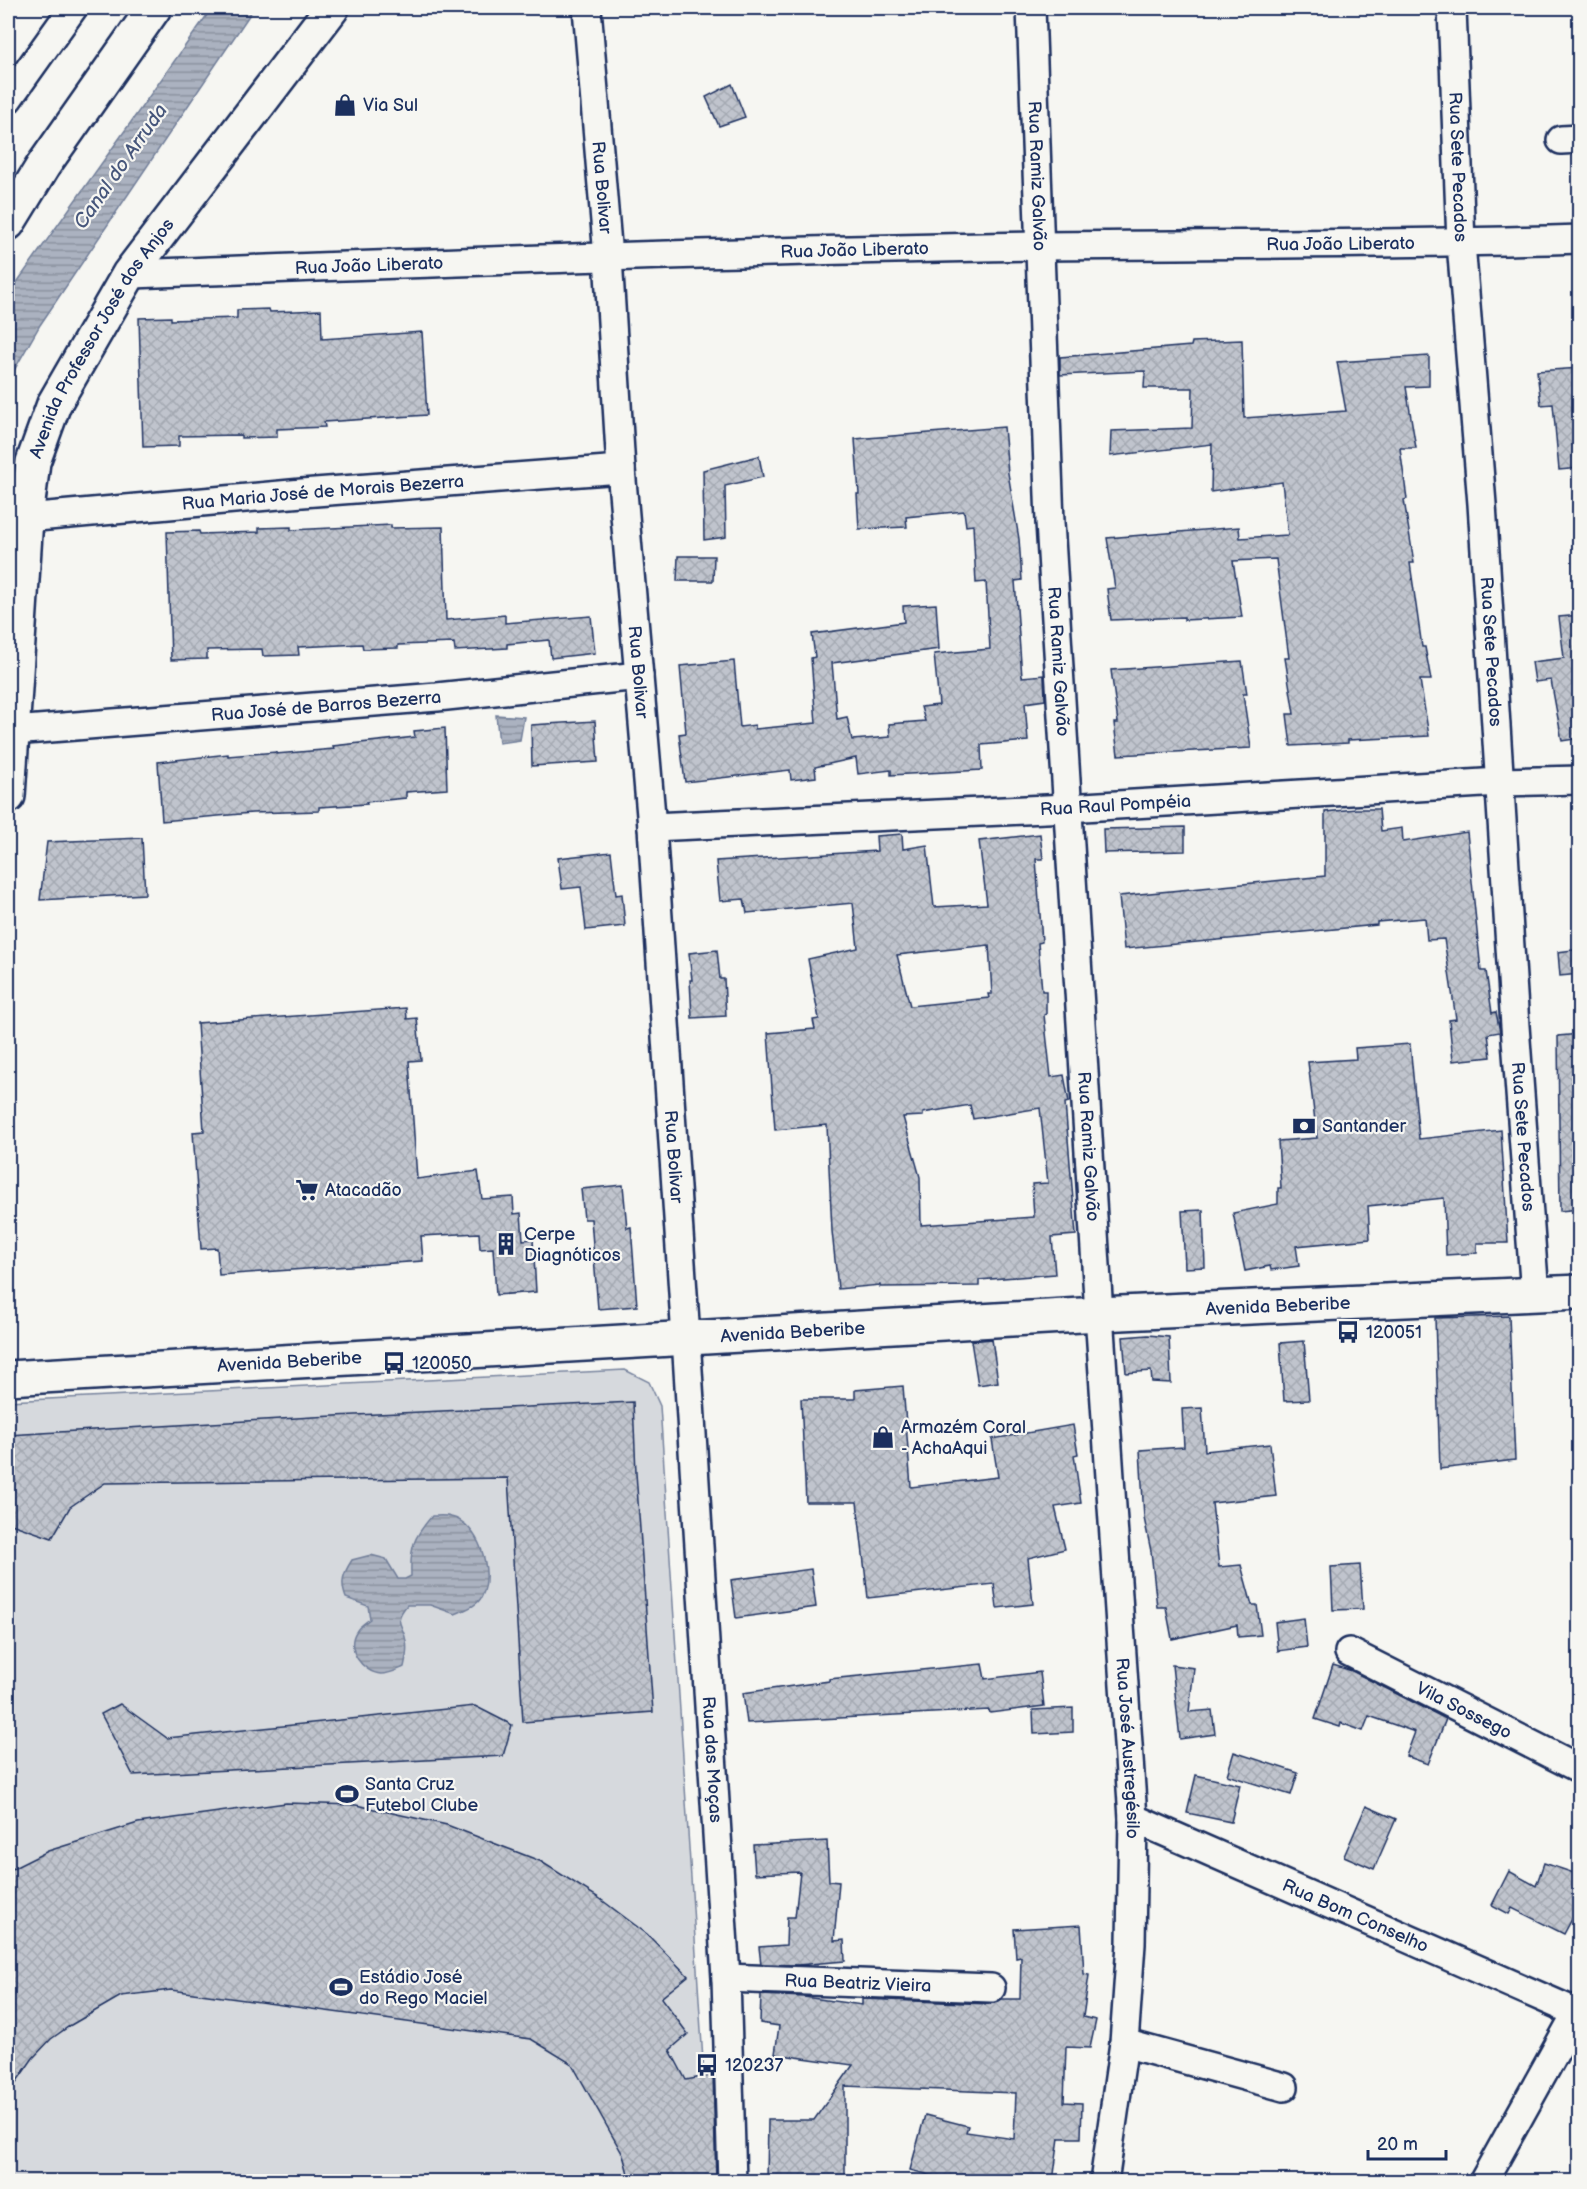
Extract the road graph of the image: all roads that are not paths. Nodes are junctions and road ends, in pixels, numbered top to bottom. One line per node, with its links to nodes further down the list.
1 (73, 8): 7 (street)
2 (154, 8): 8 (main road)
3 (332, 8): 15 (main road, Avenida Professor José dos Anjos)
4 (587, 8): 14 (street, Rua Bolivar)
5 (1031, 8): 13 (street, Rua Ramiz Galvão)
6 (1452, 8): 12 (street, Rua Sete Pecados)
7 (8, 99)
8 (43, 166): 9 (street); 10 (main road)
9 (8, 194)
10 (8, 223)
11 (1580, 239): 12 (street, Rua João Liberato)
12 (1461, 243): 13 (street, Rua João Liberato); 21 (street, Rua Sete Pecados)
13 (1039, 246): 14 (street, Rua João Liberato); 23 (street, Rua Ramiz Galvão)
14 (608, 257): 15 (street, Rua João Liberato); 16 (street, Rua Bolivar)
15 (129, 274): 17 (main road, Avenida Professor José dos Anjos)
16 (621, 470): 17 (street, Rua Maria José de Morais Bezerra); 18 (street, Rua Bolivar)
17 (26, 518): 19 (main road, Avenida Professor José dos Anjos)
18 (639, 676): 19 (street, Rua José de Barros Bezerra); 24 (street, Rua Bolivar)
19 (13, 731): 22 (main road, Avenida Professor José dos Anjos)
20 (1580, 780): 21 (street, Rua Raul Pompéia)
21 (1500, 782): 23 (street, Rua Raul Pompéia); 26 (street, Rua Sete Pecados)
22 (8, 796)
23 (1067, 808): 24 (street, Rua Raul Pompéia); 27 (street, Rua Ramiz Galvão)
24 (652, 827): 28 (street, Rua Bolivar)
25 (1580, 1292): 26 (main road, Avenida Beberibe)
26 (1535, 1295): 27 (main road, Avenida Beberibe)
27 (1099, 1314): 28 (main road, Avenida Beberibe); 32 (street, Rua José Austregésilo)
28 (686, 1338): 29 (main road, Avenida Beberibe); 33 (street, Rua das Moças)
29 (8, 1378)
30 (1349, 1652): 31 (street, Vila Sossego)
31 (1580, 1769)
32 (1133, 1818): 35 (street, Rua Bom Conselho); 36 (street, Rua José Austregésilo)
33 (726, 1978): 34 (street, Rua Beatriz Vieira); 38 (street, Rua das Moças)
34 (991, 1988)
35 (1579, 2011): 40 (street)
36 (1124, 2043): 37 (street); 39 (street, Rua José Austregésilo)
37 (1284, 2086)
38 (732, 2181)
39 (1104, 2181)
40 (1483, 2181)

